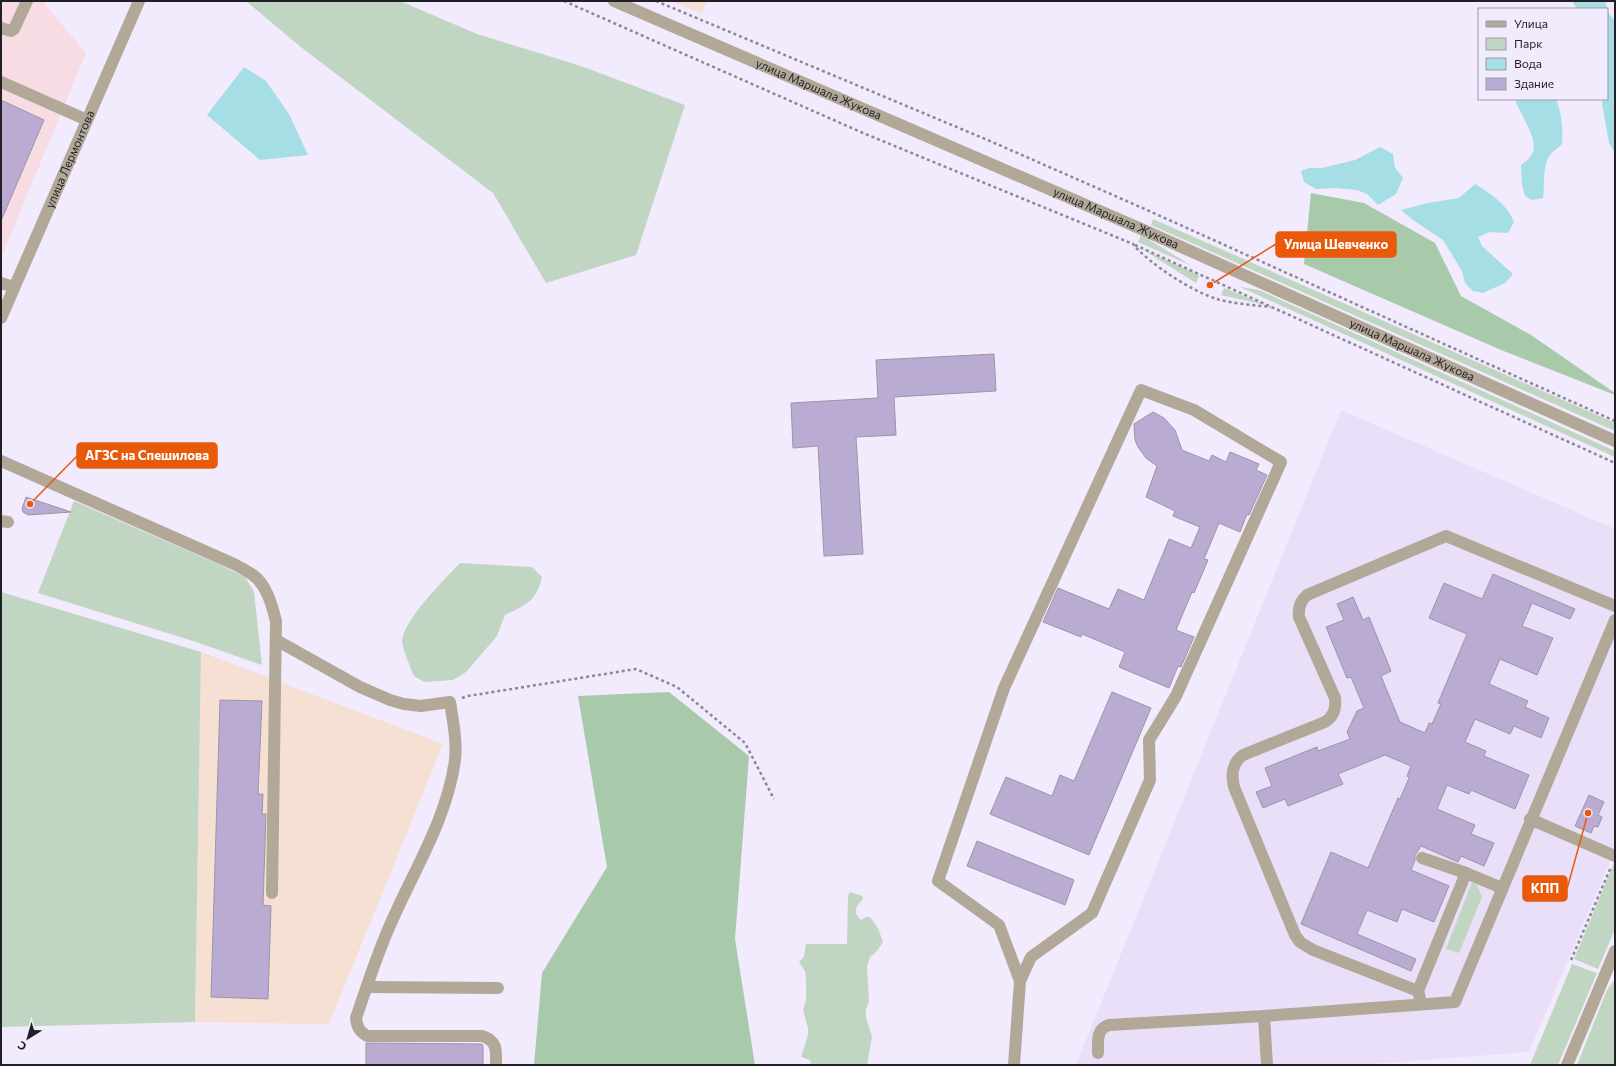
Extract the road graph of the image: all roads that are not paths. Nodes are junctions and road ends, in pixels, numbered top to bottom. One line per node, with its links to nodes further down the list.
1 (27, 1): 4 (street)
2 (139, 1): 6 (street, улица Лермонтова)
3 (614, 1): 10 (street, улица Маршала Жукова)
4 (1, 28)
5 (1, 82): 6 (street)
6 (87, 120): 8 (street, улица Лермонтова)
7 (1, 282): 8 (street)
8 (14, 287): 9 (street, улица Лермонтова)
9 (1, 318)
10 (1615, 441)
11 (1, 461): 14 (street)
12 (1615, 606): 26 (street)
13 (1615, 620): 15 (street)
14 (276, 640): 20 (street); 24 (street)
15 (1530, 819): 17 (street); 19 (street)
16 (1422, 858): 18 (street)
17 (1613, 860)
18 (1466, 873): 19 (street); 26 (street)
19 (1502, 888): 27 (street)
20 (272, 893)
21 (1615, 950): 22 (street)
22 (1611, 970): 33 (street)
23 (1020, 981): 23 (street); 31 (street)
24 (367, 987): 25 (street); 30 (street)
25 (498, 988)
26 (1418, 991): 27 (street)
27 (1421, 1004): 28 (street)
28 (1264, 1016): 29 (street); 32 (street)
29 (1098, 1053)
30 (496, 1065)
31 (1014, 1065)
32 (1267, 1065)
33 (1567, 1065)

